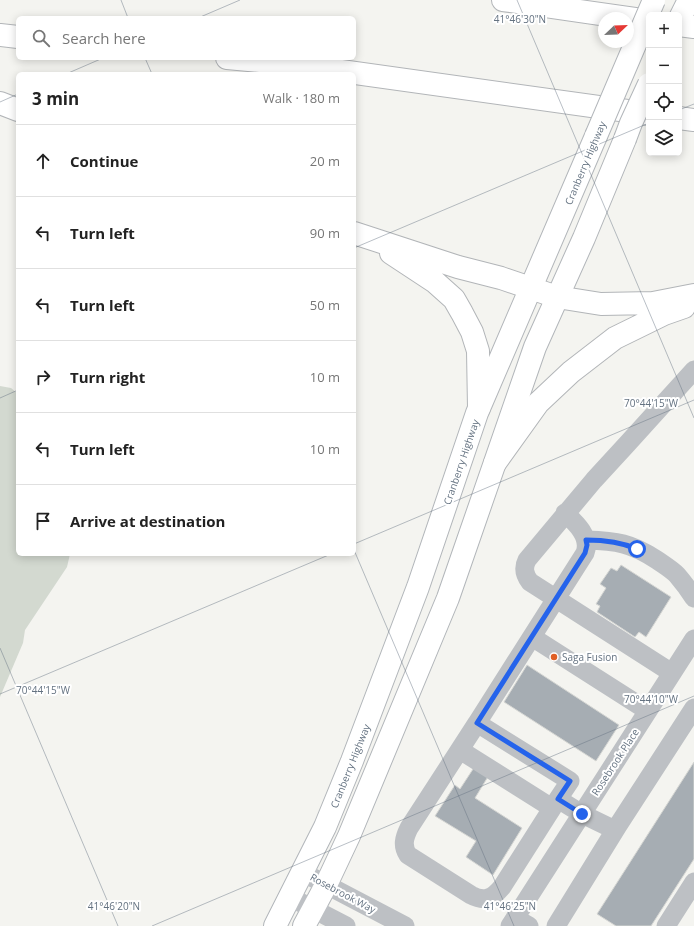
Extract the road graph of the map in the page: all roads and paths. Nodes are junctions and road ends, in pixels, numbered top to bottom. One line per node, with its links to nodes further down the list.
1 (503, 0): 5 (main road)
2 (654, 0): 20 (main road, Cranberry Highway, bridge)
3 (688, 0): 4 (main road)
4 (682, 13)
5 (646, 21)
6 (682, 25): 7 (main road)
7 (694, 27)
8 (0, 35): 9 (main road)
9 (16, 37)
10 (248, 60): 11 (main road)
11 (348, 72)
12 (356, 73): 16 (main road)
13 (646, 90): 22 (main road, bridge)
14 (0, 103): 15 (main road)
15 (16, 109)
16 (646, 114)
17 (682, 118): 18 (main road)
18 (694, 120)
19 (359, 235): 20 (main road); 25 (main road)
20 (531, 288): 22 (main road); 25 (main road, Cranberry Highway)
21 (694, 295): 22 (main road)
22 (557, 297): 26 (main road)
23 (694, 303): 26 (main road)
24 (694, 370): 27 (street)
25 (479, 408): 41 (main road, Cranberry Highway)
26 (495, 463): 43 (main road)
27 (566, 513): 28 (street); 30 (street)
28 (586, 540): 29 (street); 30 (street)
29 (694, 598)
30 (556, 599): 31 (street); 33 (street)
31 (532, 637): 35 (street); 36 (street)
32 (694, 639): 33 (street, Rosebrook Place)
33 (672, 673): 35 (street, Rosebrook Place)
34 (694, 708): 40 (street)
35 (648, 711): 39 (street, Rosebrook Place)
36 (477, 723): 37 (street); 38 (street)
37 (460, 750): 38 (street); 38 (street)
38 (555, 804): 39 (street)
39 (582, 814): 40 (street); 46 (street, Rosebrook Place)
40 (615, 830): 50 (street)
41 (302, 872): 43 (street, Rosebrook Way); 44 (main road, Cranberry Highway)
42 (694, 882): 51 (street)
43 (326, 885): 45 (main road); 49 (street, Rosebrook Way)
44 (290, 897): 45 (street); 47 (main road, Cranberry Highway)
45 (309, 918): 48 (street)
46 (518, 924)
47 (275, 926)
48 (346, 926)
49 (405, 926)
50 (556, 926)
51 (666, 926)

